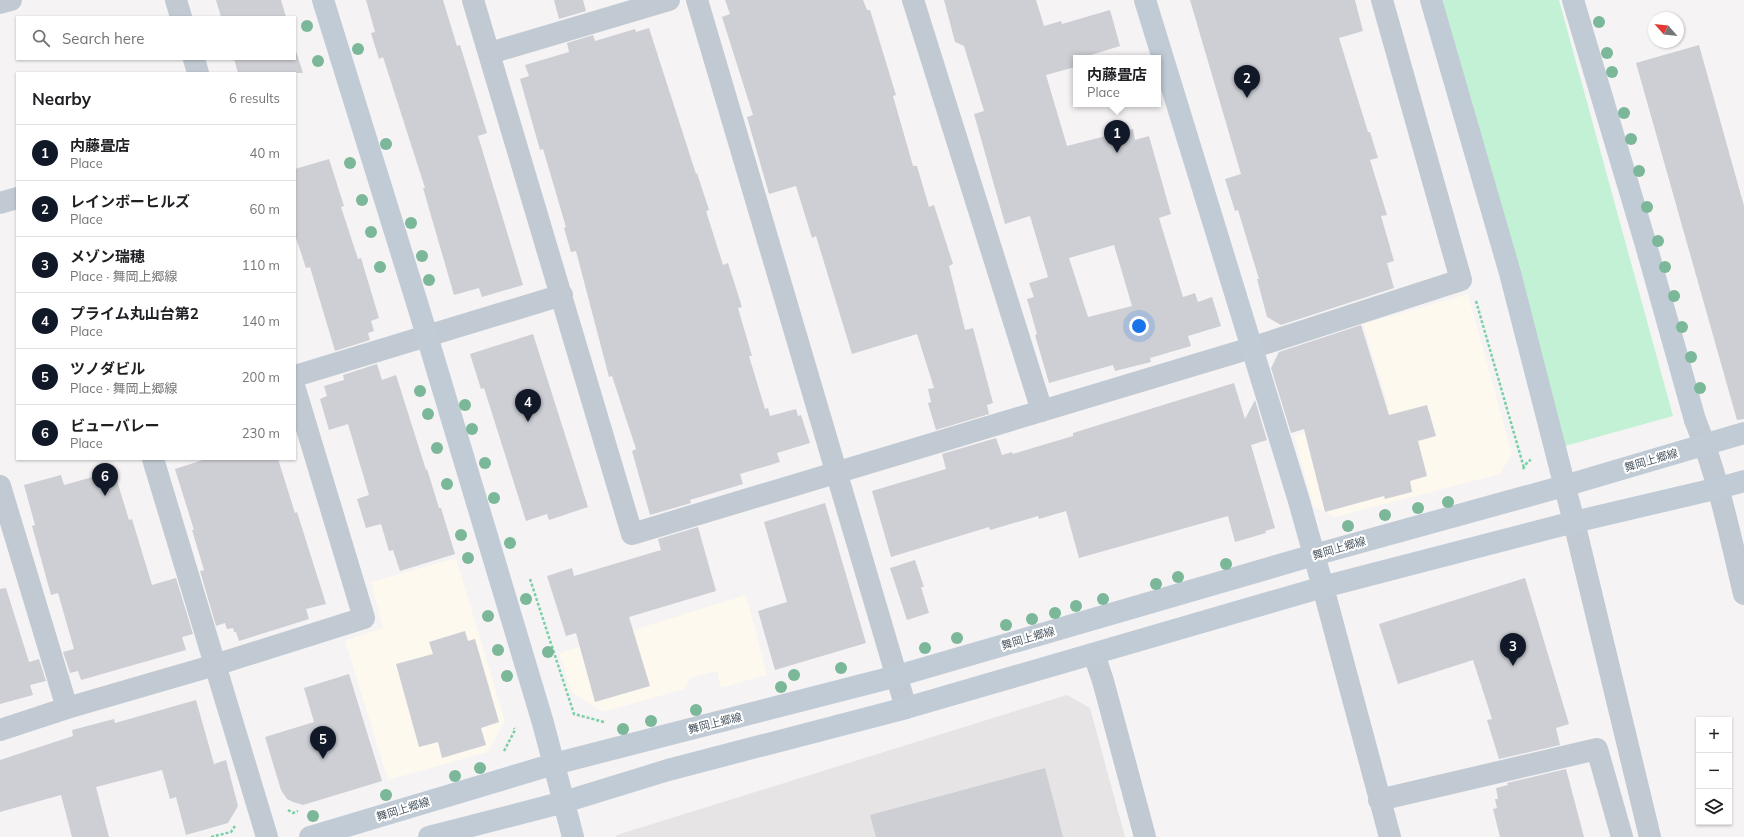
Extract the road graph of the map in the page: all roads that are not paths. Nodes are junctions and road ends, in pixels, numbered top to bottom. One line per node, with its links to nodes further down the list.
1 (11, 0): 12 (street)
2 (176, 0): 13 (street)
3 (323, 0): 20 (street)
4 (473, 0): 14 (street)
5 (669, 0): 14 (street)
6 (697, 0): 28 (street)
7 (913, 0): 24 (street)
8 (1145, 0): 21 (street)
9 (1382, 0): 21 (street)
10 (1431, 0): 31 (street)
11 (1573, 0): 26 (street)
12 (0, 3)
13 (181, 16)
14 (490, 53): 19 (street)
15 (194, 60): 16 (street)
16 (198, 72)
17 (16, 198): 18 (street)
18 (0, 203)
19 (562, 295): 20 (street); 28 (street)
20 (426, 336): 22 (street); 43 (street)
21 (1251, 348): 24 (street); 34 (street)
22 (296, 376)
23 (296, 392): 38 (street)
24 (1042, 411): 28 (street)
25 (1744, 433): 26 (street, 舞岡上郷線)
26 (1705, 444): 31 (street, 舞岡上郷線); 32 (street)
27 (153, 460): 38 (street)
28 (837, 474): 39 (street)
29 (1744, 481): 32 (street)
30 (0, 486): 40 (street)
31 (1564, 486): 33 (street); 34 (street, 舞岡上郷線)
32 (1719, 488): 33 (street); 36 (street)
33 (1574, 522): 35 (street); 53 (street)
34 (1314, 555): 35 (street); 39 (street, 舞岡上郷線)
35 (1323, 587): 37 (street); 44 (street)
36 (1744, 594)
37 (1094, 654): 41 (street); 50 (street)
38 (215, 665): 40 (street); 46 (street)
39 (897, 676): 41 (street); 43 (street, 舞岡上郷線)
40 (66, 708): 42 (street)
41 (906, 708): 45 (street)
42 (0, 730)
43 (554, 764): 45 (street); 47 (street, 舞岡上郷線)
44 (1379, 800): 51 (street); 52 (street)
45 (564, 802): 48 (street); 49 (street)
46 (267, 837)
47 (310, 837)
48 (429, 837)
49 (574, 837)
50 (1146, 837)
51 (1390, 837)
52 (1622, 837)
53 (1650, 837)

